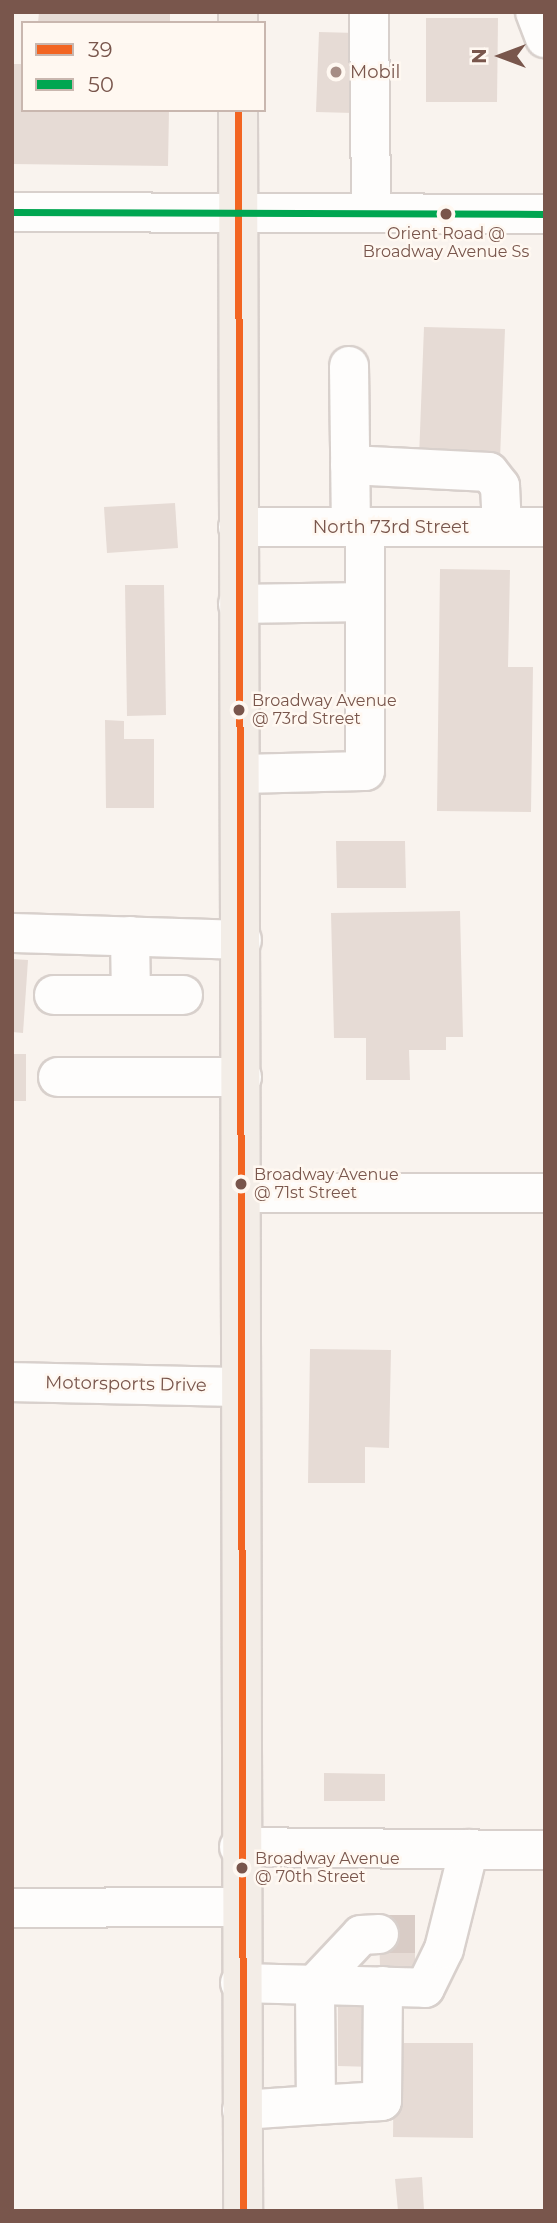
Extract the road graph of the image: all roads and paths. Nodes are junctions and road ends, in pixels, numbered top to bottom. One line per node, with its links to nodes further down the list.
1 (369, 12): 8 (street)
2 (535, 12): 3 (street)
3 (545, 38)
4 (238, 112): 7 (main road)
5 (545, 192): 9 (street)
6 (12, 212): 7 (street)
7 (238, 212): 8 (street); 12 (main road)
8 (371, 213): 9 (street)
9 (545, 214)
10 (349, 366): 11 (street)
11 (350, 465): 13 (street); 14 (street)
12 (238, 527): 13 (street, North 73rd Street); 17 (main road)
13 (358, 527): 14 (street, North 73rd Street); 16 (street)
14 (502, 527): 15 (street, North 73rd Street)
15 (545, 527)
16 (365, 602): 17 (street); 18 (street)
17 (238, 604): 18 (main road)
18 (240, 774): 21 (main road)
19 (12, 933): 20 (street)
20 (130, 936): 21 (street); 23 (street)
21 (242, 940): 25 (main road)
22 (54, 995): 23 (street)
23 (131, 995): 24 (street)
24 (183, 995)
25 (242, 1076): 26 (street); 27 (main road)
26 (58, 1077)
27 (242, 1193): 28 (street); 30 (main road)
28 (545, 1193)
29 (12, 1382): 30 (street, Motorsports Drive)
30 (240, 1387): 31 (main road)
31 (239, 1847): 32 (street); 34 (main road)
32 (469, 1849): 33 (street); 36 (street)
33 (545, 1850)
34 (239, 1907): 35 (street); 37 (main road)
35 (12, 1908)
36 (414, 1934): 38 (street); 39 (street)
37 (240, 1983): 38 (street); 41 (main road)
38 (315, 1984): 39 (street); 40 (street)
39 (383, 1986): 40 (street)
40 (316, 2105): 41 (street)
41 (242, 2110): 42 (main road)
42 (243, 2211)

